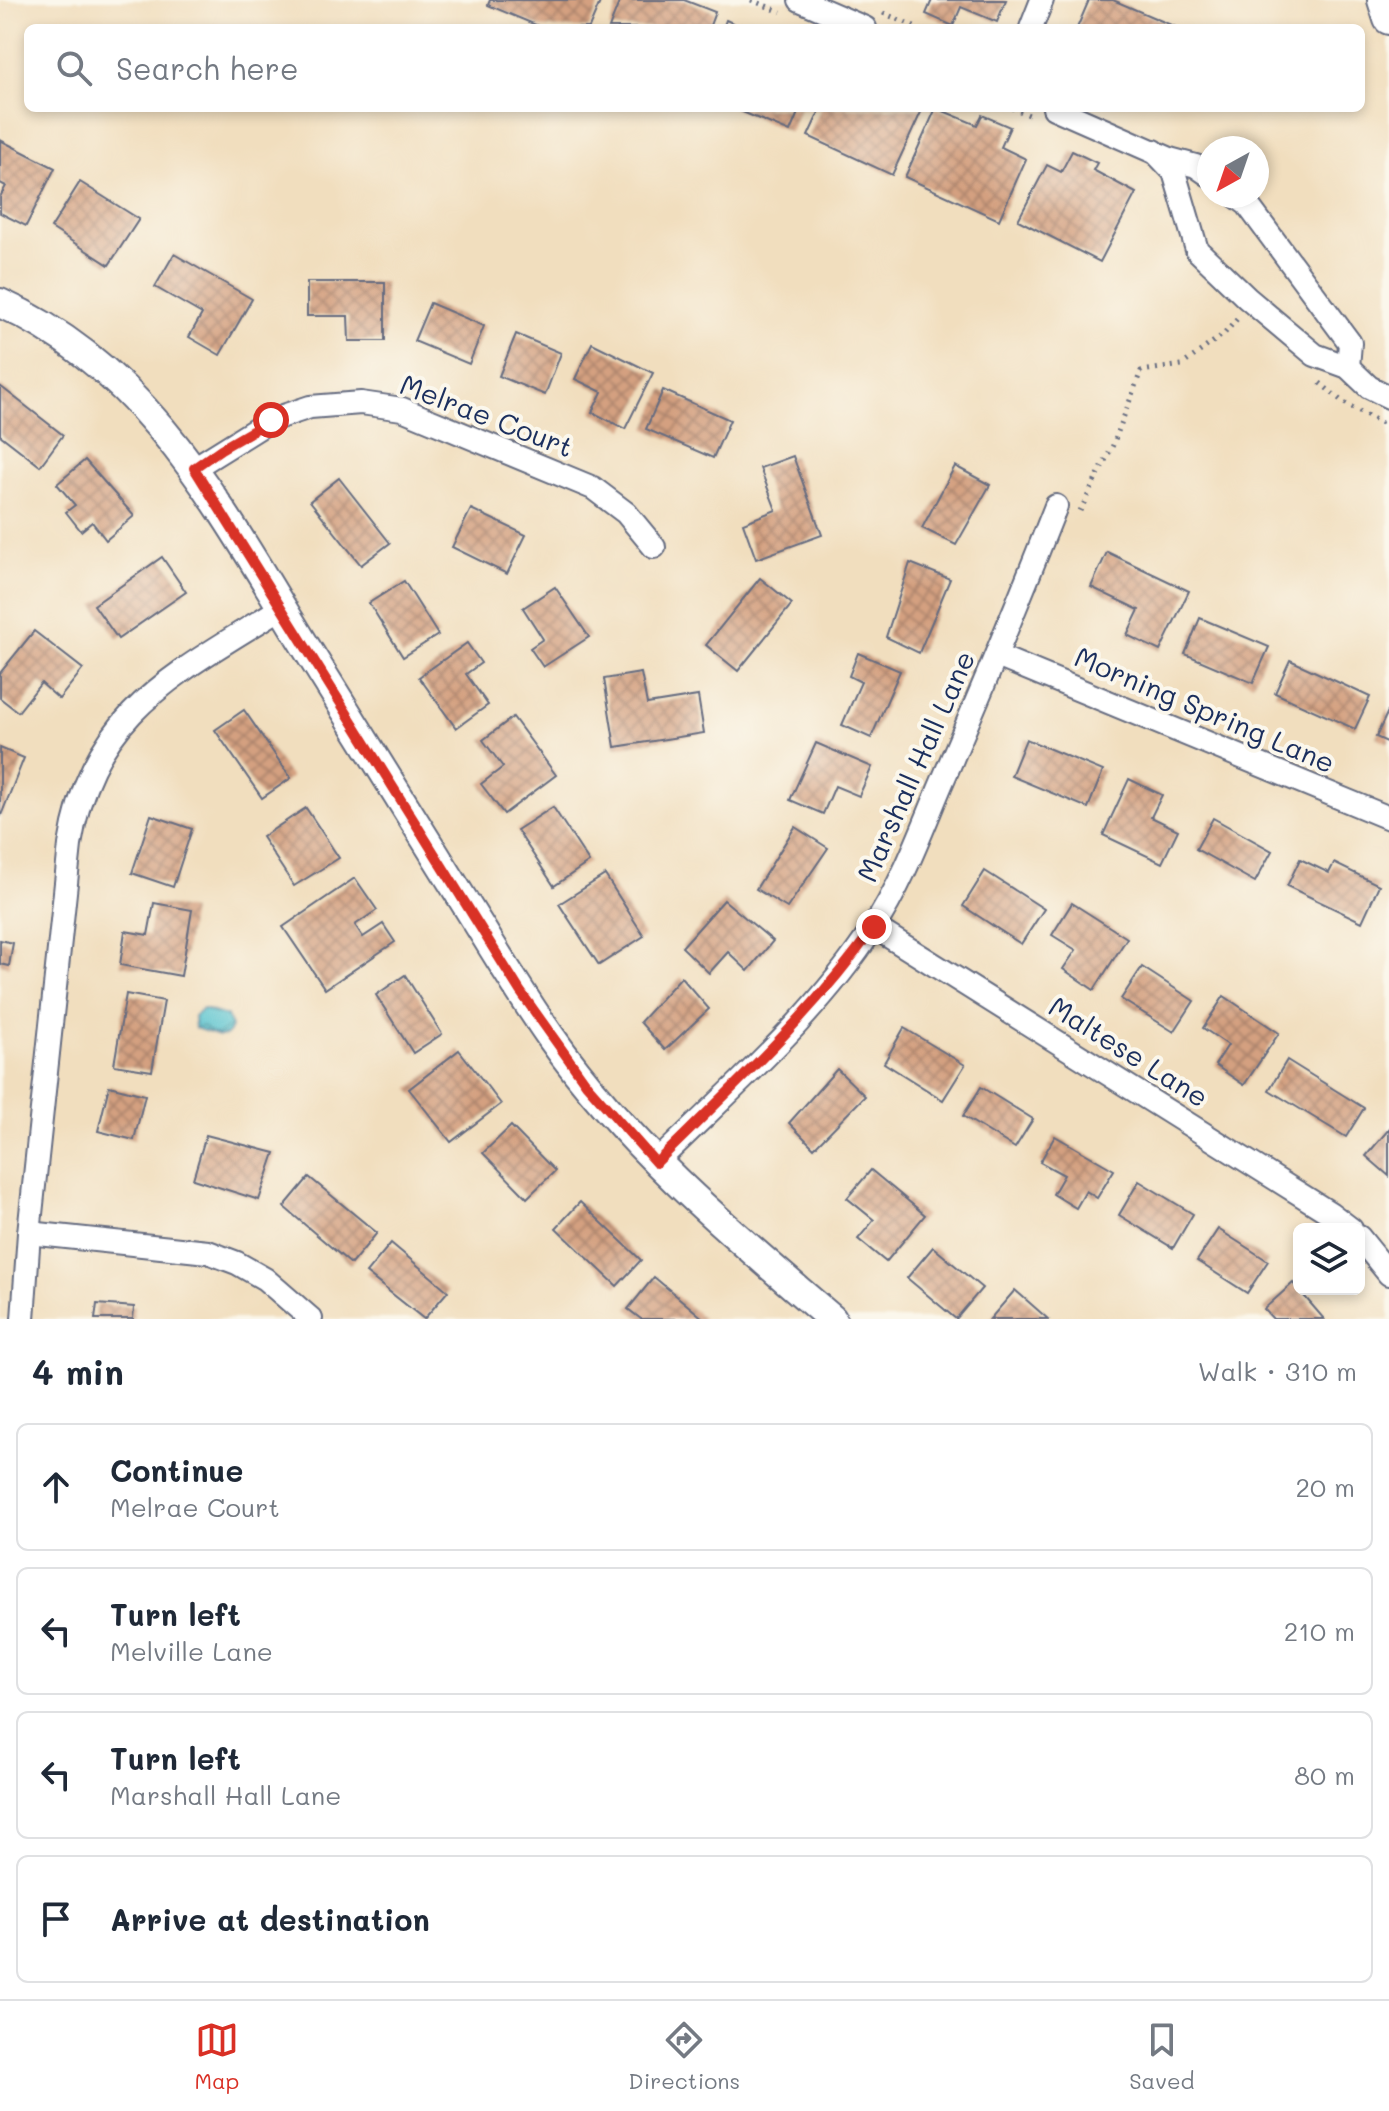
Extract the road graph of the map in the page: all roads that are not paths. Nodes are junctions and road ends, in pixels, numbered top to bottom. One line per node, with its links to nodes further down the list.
1 (800, 0): 5 (street)
2 (1042, 0): 6 (street)
3 (1383, 0): 4 (main road)
4 (1389, 19)
5 (856, 24)
6 (1033, 24)
7 (1063, 112): 8 (street)
8 (1154, 151): 9 (street); 12 (street)
9 (1197, 167)
10 (1250, 208): 12 (street)
11 (0, 303): 14 (street)
12 (1348, 367): 13 (street)
13 (1389, 397)
14 (194, 468): 16 (street, Melrae Court); 17 (street)
15 (1056, 506): 18 (street, Marshall Hall Lane)
16 (654, 547)
17 (281, 608): 21 (street); 23 (street)
18 (997, 656): 19 (street, Morning Spring Lane); 20 (street, Marshall Hall Lane)
19 (1389, 818)
20 (874, 927): 21 (street, Marshall Hall Lane); 22 (street, Maltese Lane)
21 (656, 1163): 28 (street)
22 (1343, 1223)
23 (29, 1233): 26 (street); 27 (street)
24 (1365, 1244): 25 (street)
25 (1389, 1274)
26 (23, 1319)
27 (311, 1319)
28 (832, 1319)

